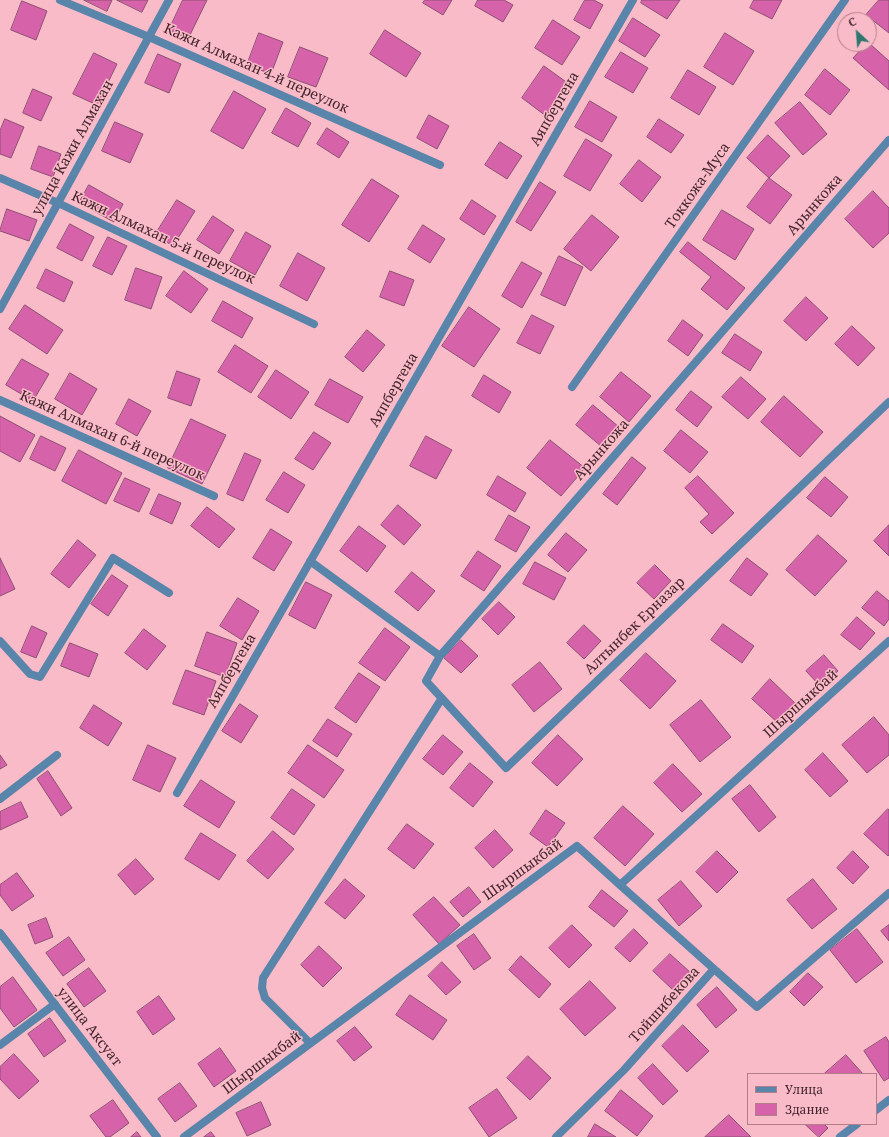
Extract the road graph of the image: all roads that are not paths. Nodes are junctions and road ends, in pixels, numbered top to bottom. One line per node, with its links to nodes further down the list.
1 (60, 0): 5 (street, Кажи Алмахан 4-й переулок)
2 (169, 0): 5 (street, улица Кажи Алмахан)
3 (633, 0): 16 (street, Аяпбергена)
4 (845, 0): 12 (street, Токкожа-Муса)
5 (149, 37): 7 (street, Кажи Алмахан 4-й переулок); 9 (street, улица Кажи Алмахан)
6 (889, 140): 20 (street, Арынкожа)
7 (440, 165)
8 (0, 178): 9 (street, Кажи Алмахан 5-й переулок)
9 (58, 203): 10 (street, улица Кажи Алмахан); 11 (street, Кажи Алмахан 5-й переулок)
10 (0, 309)
11 (314, 324)
12 (572, 387)
13 (0, 400): 15 (street, Кажи Алмахан 6-й переулок)
14 (889, 402): 21 (street, Алтынбек Ерназар)
15 (214, 496)
16 (310, 561): 20 (street); 23 (street, Аяпбергена)
17 (169, 593): 18 (street)
18 (0, 641)
19 (889, 641): 25 (street, Шыршыкбай)
20 (440, 656): 21 (street, Алтынбек Ерназар)
21 (442, 698): 30 (street)
22 (57, 756): 24 (street)
23 (177, 793)
24 (0, 800)
25 (620, 886): 28 (street); 30 (street, Шыршыкбай)
26 (889, 893): 28 (street, Тойшибекова)
27 (0, 933): 29 (street, улица Аксуат)
28 (714, 969): 37 (street, Тойшибекова)
29 (55, 1004): 31 (street); 35 (street, улица Аксуат)
30 (310, 1043): 36 (street, Шыршыкбай)
31 (0, 1045)
32 (889, 1100): 33 (street)
33 (877, 1109)
34 (856, 1125): 38 (street)
35 (157, 1137)
36 (184, 1137)
37 (556, 1137)
38 (840, 1137)

